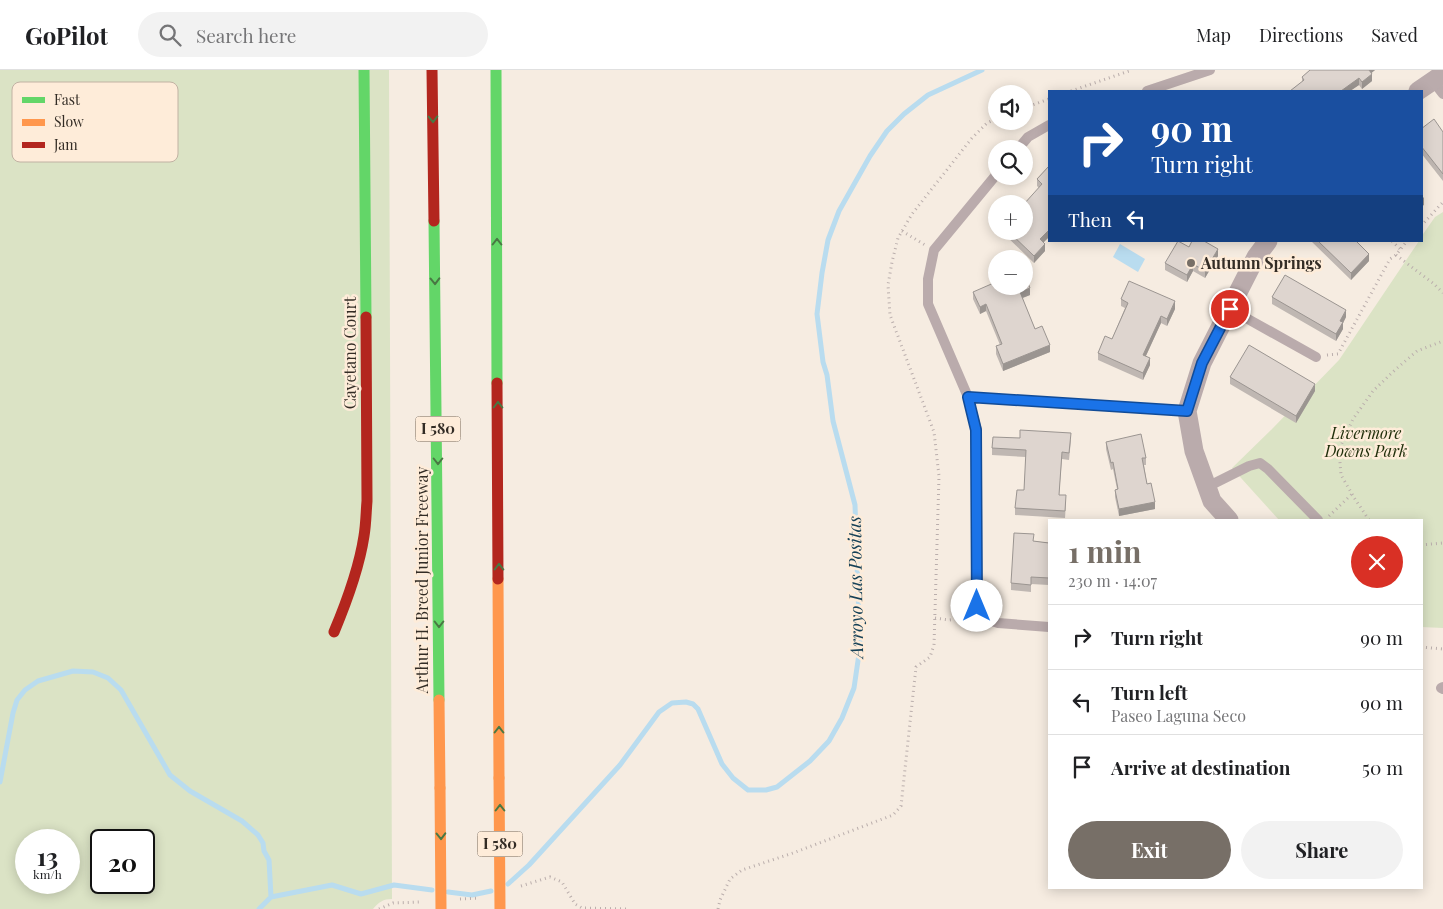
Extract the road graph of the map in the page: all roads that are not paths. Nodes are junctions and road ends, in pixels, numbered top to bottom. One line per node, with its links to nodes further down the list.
1 (364, 70): 18 (main road, Cayetano Court)
2 (432, 70): 19 (main road, Arthur H. Breed Junior Freeway / I 580, one-way to 19, bridge)
3 (496, 70): 20 (main road, I 580, one-way to 3, bridge)
4 (1210, 70): 5 (lane)
5 (1150, 90)
6 (1048, 126): 7 (lane)
7 (1026, 140)
8 (988, 185): 12 (lane)
9 (1267, 242): 10 (street)
10 (1230, 309): 11 (lane); 13 (street)
11 (1316, 357)
12 (968, 397): 13 (lane); 17 (lane)
13 (1187, 411): 14 (street)
14 (1207, 487): 15 (street); 16 (lane)
15 (1227, 519)
16 (1317, 519)
17 (1048, 627)
18 (334, 632)
19 (441, 909)
20 (500, 909)

